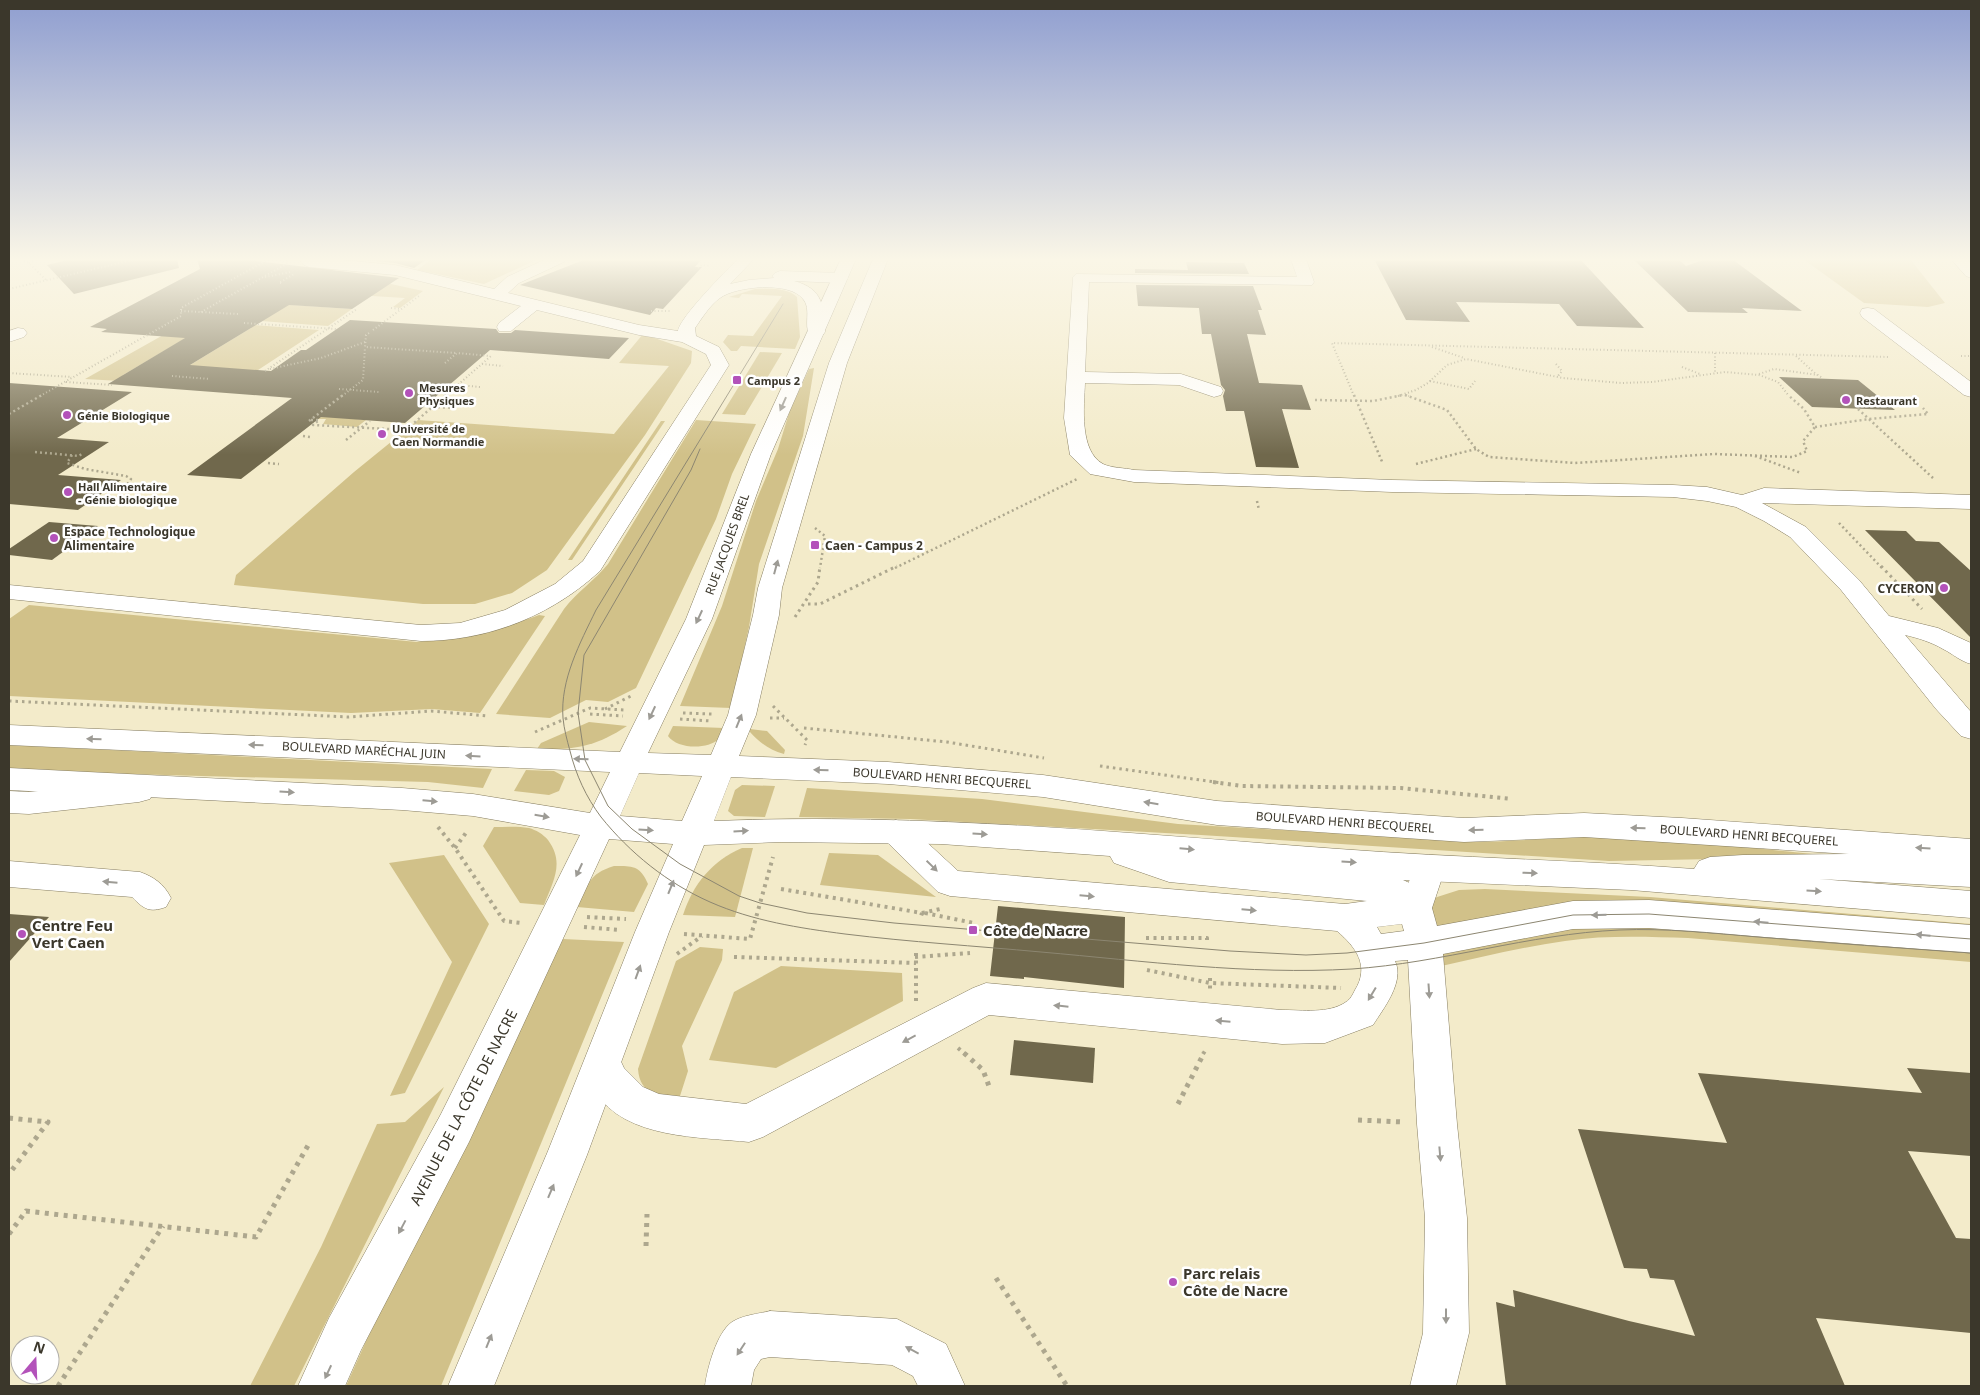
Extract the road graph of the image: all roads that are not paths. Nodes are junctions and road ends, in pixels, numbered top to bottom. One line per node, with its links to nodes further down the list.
1 (510, 324): 10 (main road)
2 (615, 324): 12 (main road)
3 (673, 324): 12 (main road)
4 (689, 324): 13 (main road)
5 (816, 324): 11 (main road)
6 (820, 324): 11 (main road, RUE JACQUES BREL)
7 (855, 324): 27 (main road, one-way to 7)
8 (1079, 324): 15 (main road)
9 (1882, 324): 17 (main road)
10 (505, 328)
11 (816, 332): 26 (main road, RUE JACQUES BREL, one-way to 26)
12 (667, 335): 13 (main road)
13 (687, 338): 14 (main road)
14 (715, 359): 20 (main road); 21 (main road)
15 (1077, 377): 16 (main road); 18 (main road)
16 (1214, 391)
17 (1971, 391)
18 (1743, 502): 19 (main road); 22 (main road)
19 (1964, 502)
20 (9, 580)
21 (9, 592)
22 (1880, 622): 23 (main road); 24 (main road)
23 (1971, 656)
24 (1971, 729)
25 (9, 735): 26 (main road, BOULEVARD MARÉCHAL JUIN, one-way to 25)
26 (629, 761): 27 (main road, BOULEVARD MARÉCHAL JUIN); 31 (main road, RUE JACQUES BREL)
27 (720, 766): 33 (main road); 35 (main road, BOULEVARD HENRI BECQUEREL, one-way to 27)
28 (9, 779): 29 (main road)
29 (178, 786): 30 (main road); 31 (main road, one-way to 31)
30 (9, 802)
31 (599, 826): 33 (main road, one-way to 33); 47 (main road, AVENUE DE LA CÔTE DE NACRE, one-way to 47)
32 (896, 832): 33 (main road, BOULEVARD HENRI BECQUEREL, one-way to 32); 34 (main road, BOULEVARD HENRI BECQUEREL, one-way to 34); 42 (main road, one-way to 42)
33 (692, 834): 46 (main road, one-way to 33)
34 (1086, 841): 36 (main road, BOULEVARD HENRI BECQUEREL, one-way to 36); 43 (main road)
35 (1971, 851)
36 (1429, 869): 39 (main road, BOULEVARD HENRI BECQUEREL, one-way to 39); 43 (main road)
37 (9, 874): 40 (main road, one-way to 37)
38 (1971, 874): 39 (main road, BOULEVARD HENRI BECQUEREL)
39 (1631, 877): 41 (main road, BOULEVARD HENRI BECQUEREL, one-way to 41)
40 (154, 898)
41 (1971, 905)
42 (1344, 918): 43 (main road); 45 (main road)
43 (1420, 926): 44 (main road, one-way to 43); 45 (main road); 51 (main road, one-way to 51)
44 (1971, 939)
45 (1372, 950): 46 (main road, one-way to 46)
46 (603, 1063): 48 (main road, one-way to 46)
47 (321, 1386)
48 (471, 1386)
49 (728, 1386): 50 (main road, one-way to 49)
50 (941, 1386)
51 (1433, 1386)

